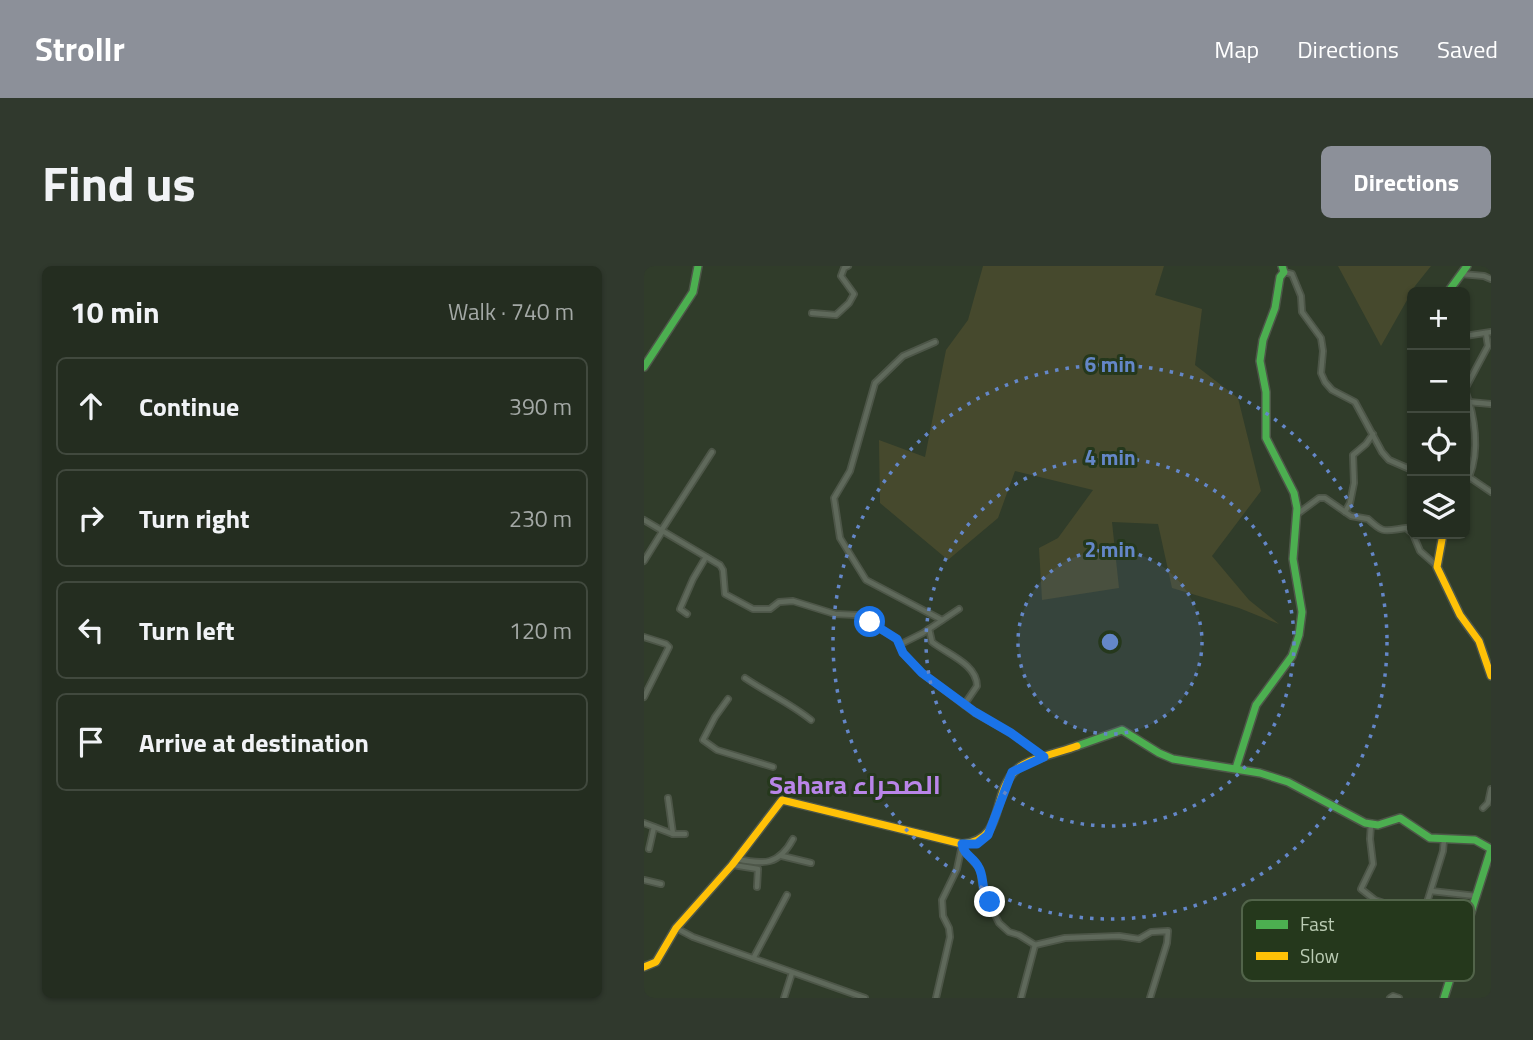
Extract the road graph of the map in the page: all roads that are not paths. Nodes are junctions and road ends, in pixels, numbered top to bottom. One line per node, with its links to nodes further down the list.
1 (698, 266): 12 (main road)
2 (848, 266): 8 (street)
3 (1467, 266): 5 (main road)
4 (1283, 269): 18 (street); 25 (main road)
5 (1460, 274): 6 (street); 7 (main road)
6 (1491, 279)
7 (1451, 287)
8 (812, 313)
9 (1489, 332): 10 (street); 13 (street)
10 (1470, 335)
11 (935, 342): 36 (street)
12 (644, 367)
13 (1470, 380)
14 (1470, 402): 15 (street)
15 (1491, 404)
16 (1470, 407): 17 (street)
17 (1471, 412): 21 (street)
18 (1373, 434): 20 (street); 24 (street)
19 (712, 452): 28 (street)
20 (1407, 468)
21 (1469, 476)
22 (1470, 478): 23 (street)
23 (1491, 492)
24 (1345, 512): 25 (street); 27 (street)
25 (1296, 515): 48 (main road)
26 (644, 520): 28 (street)
27 (1407, 529)
28 (662, 531): 31 (street); 32 (street)
29 (1415, 539): 33 (street)
30 (1442, 539): 33 (main road)
31 (706, 557): 35 (street); 39 (street)
32 (644, 561)
33 (1437, 567): 40 (main road)
34 (958, 609): 36 (street)
35 (687, 614)
36 (942, 620): 37 (street)
37 (929, 629): 39 (street); 44 (street)
38 (644, 637): 42 (street)
39 (901, 644): 44 (street)
40 (1491, 676)
41 (745, 678): 45 (street)
42 (644, 697)
43 (728, 699): 47 (street)
44 (964, 705): 46 (street)
45 (811, 720)
46 (1044, 757): 48 (main road); 59 (main road)
47 (773, 767)
48 (1236, 768): 53 (main road)
49 (1491, 789): 51 (street)
50 (668, 798): 55 (street)
51 (1483, 808)
52 (644, 823): 54 (street)
53 (1371, 824): 58 (main road); 71 (street)
54 (654, 827): 55 (street); 60 (street)
55 (673, 834): 56 (street)
56 (684, 834)
57 (793, 839): 62 (street)
58 (1444, 839): 61 (main road); 68 (street)
59 (962, 844): 63 (main road); 75 (street); 82 (street)
60 (649, 849)
61 (1491, 849): 70 (main road)
62 (782, 856): 63 (street); 64 (street)
63 (734, 862): 67 (street); 74 (main road)
64 (811, 863)
65 (644, 880): 66 (street)
66 (661, 884)
67 (757, 887)
68 (1431, 891): 70 (street); 72 (street)
69 (787, 895): 76 (street)
70 (1477, 896): 73 (main road)
71 (1375, 900)
72 (1428, 900)
73 (1474, 905)
74 (676, 928): 76 (street); 77 (main road)
75 (1035, 946): 83 (street); 84 (street)
76 (754, 957): 78 (street)
77 (644, 967)
78 (793, 973): 80 (street); 81 (street)
79 (1450, 981): 87 (main road)
80 (784, 998)
81 (865, 998)
82 (936, 998)
83 (1021, 998)
84 (1150, 998)
85 (1390, 998): 86 (street)
86 (1399, 998)
87 (1444, 998)

